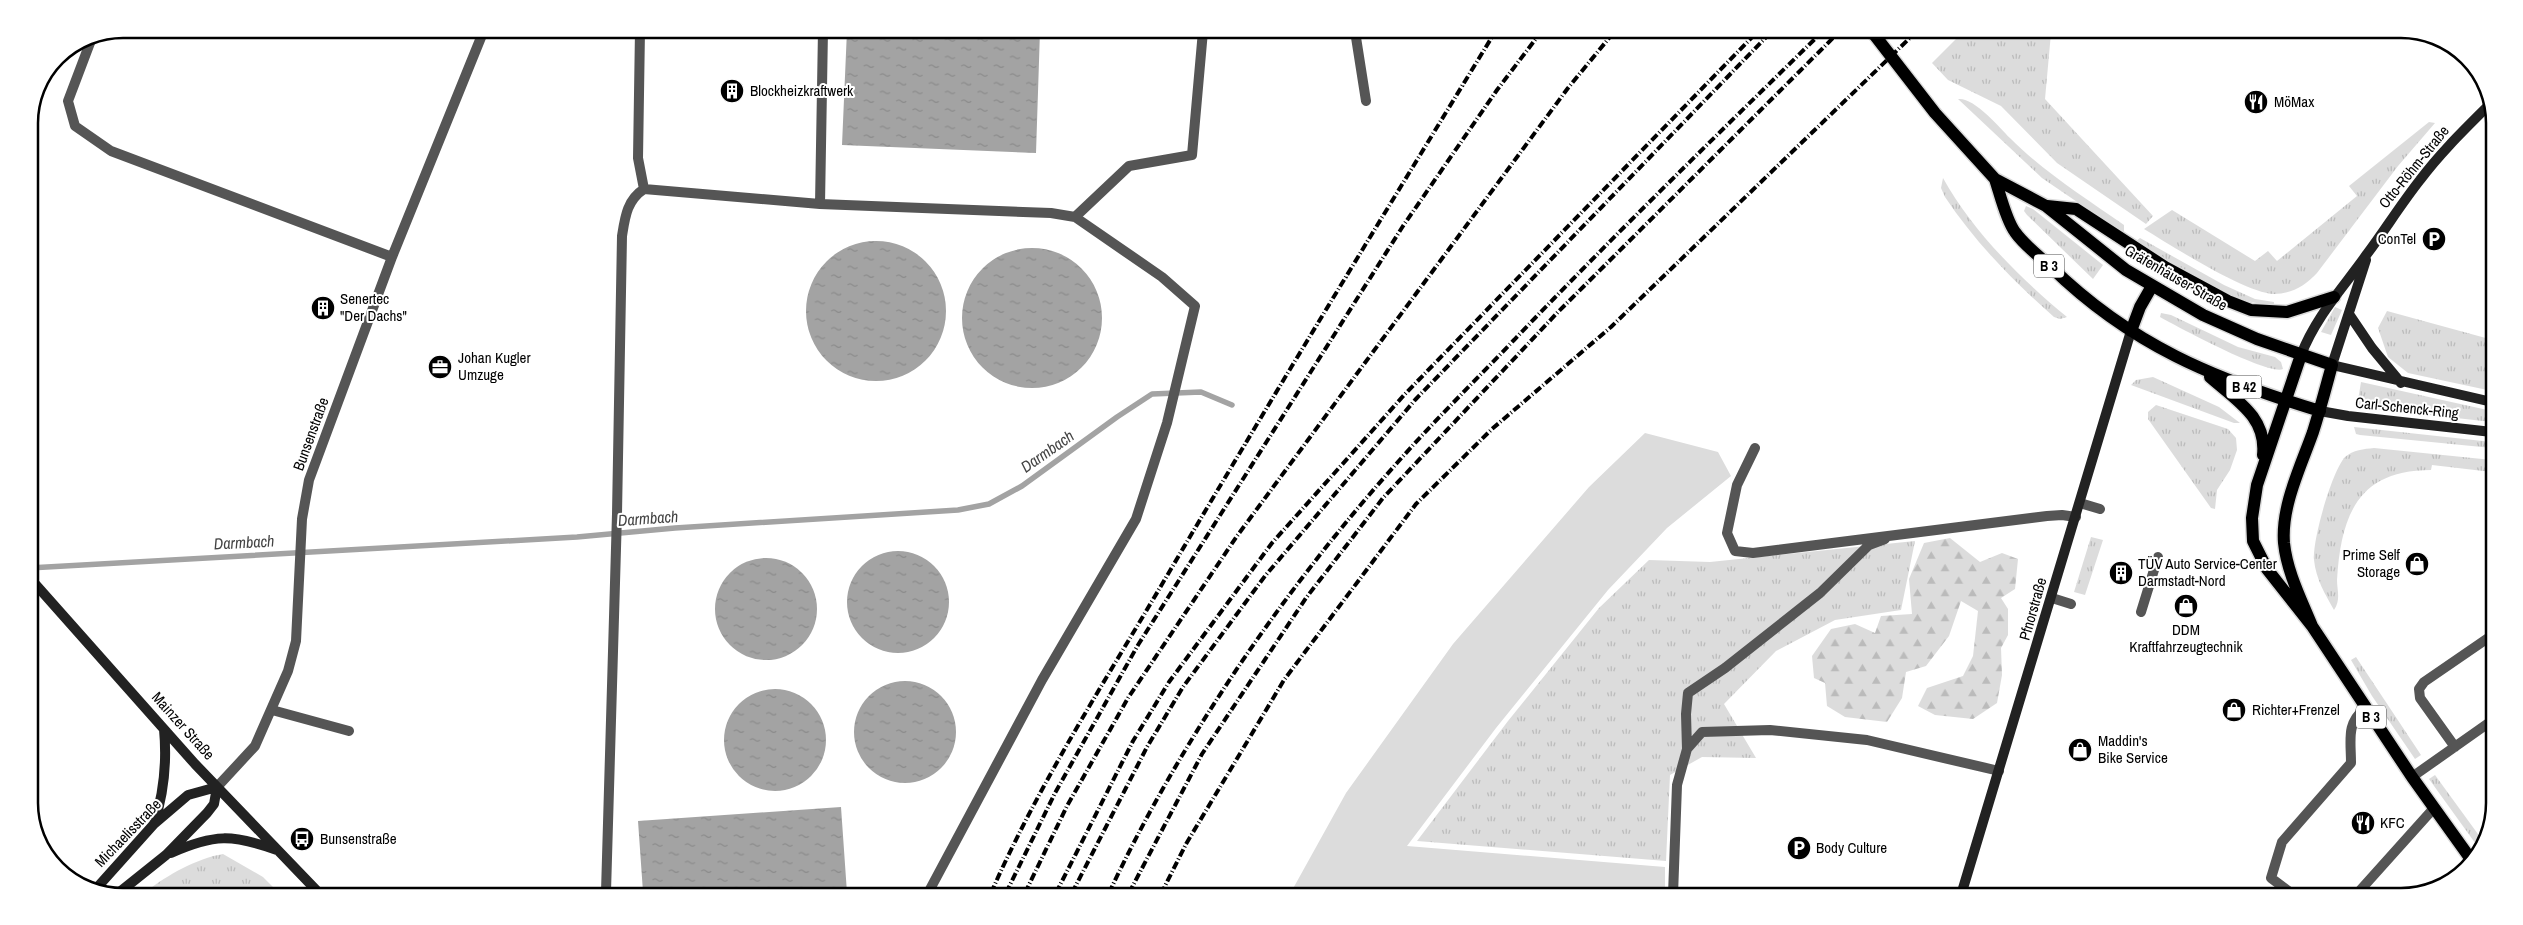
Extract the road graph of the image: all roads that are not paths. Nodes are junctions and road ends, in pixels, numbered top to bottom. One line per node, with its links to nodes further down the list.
1 (481, 38): 16 (street, Bunsenstraße)
2 (640, 38): 11 (street)
3 (822, 38): 12 (street)
4 (1202, 38): 14 (street)
5 (1356, 38): 8 (street)
6 (1877, 38): 10 (main road, Gräfenhäuser Straße / B 3)
7 (89, 45): 16 (street)
8 (1366, 100)
9 (2484, 110): 15 (street, Otto-Röhm-Straße)
10 (1995, 179): 13 (main road, Gräfenhäuser Straße / B 3); 20 (main road, Gräfenhäuser Straße / B 3)
11 (644, 189): 12 (street); 60 (street)
12 (820, 204): 14 (street)
13 (2046, 206): 17 (main road, Gräfenhäuser Straße / B 3); 18 (main road)
14 (1075, 217): 61 (street)
15 (2368, 254): 18 (street, Otto-Röhm-Straße); 19 (street, Otto-Röhm-Straße)
16 (392, 257): 43 (street, Bunsenstraße)
17 (2152, 286): 20 (main road); 21 (main road, Gräfenhäuser Straße / B 3)
18 (2334, 297): 21 (street, Otto-Röhm-Straße)
19 (2349, 314): 22 (street, Otto-Röhm-Straße); 24 (street)
20 (2131, 331): 23 (main road, Gräfenhäuser Straße / B 3); 31 (street, Pfnorstraße)
21 (2301, 355): 22 (main road, Gräfenhäuser Straße / B 3); 25 (main road)
22 (2332, 365): 24 (street, Carl-Schenck-Ring); 27 (main road, B 3)
23 (2203, 370): 25 (main road, Gräfenhäuser Straße / B 42); 30 (main road, B 3)
24 (2402, 382): 26 (street, Carl-Schenck-Ring)
25 (2286, 400): 27 (main road, B 42); 30 (main road)
26 (2485, 401)
27 (2320, 411): 28 (street, Carl-Schenck-Ring); 40 (main road, B 3)
28 (2485, 431)
29 (1755, 448): 34 (street)
30 (2262, 468): 40 (main road, B 3)
31 (2080, 503): 32 (street); 33 (street, Pfnorstraße)
32 (2100, 509)
33 (2076, 517): 34 (street); 37 (street, Pfnorstraße)
34 (1900, 533): 48 (street)
35 (2158, 557): 39 (street)
36 (38, 588): 45 (street, Mainzer Straße)
37 (2052, 598): 38 (street); 49 (street, Pfnorstraße)
38 (2071, 604)
39 (2141, 612)
40 (2312, 626): 42 (main road, B 3)
41 (2486, 639): 47 (street)
42 (2365, 708): 50 (main road, B 3); 64 (street)
43 (272, 710): 46 (street); 51 (street, Bunsenstraße)
44 (2486, 725): 47 (street)
45 (164, 729): 51 (street, Mainzer Straße); 53 (street)
46 (349, 731)
47 (2455, 747): 50 (street)
48 (1687, 749): 49 (street); 62 (street)
49 (2000, 771): 63 (street, Pfnorstraße)
50 (2412, 777): 52 (main road, B 3)
51 (217, 787): 53 (street, Michaelisstraße); 54 (street, Mainzer Straße); 55 (street)
52 (2434, 808): 56 (main road, B 3); 65 (street)
53 (154, 824): 57 (street, Michaelisstraße)
54 (280, 852): 55 (street); 59 (street, Mainzer Straße)
55 (166, 855): 58 (street)
56 (2468, 855)
57 (100, 884)
58 (125, 888)
59 (314, 888)
60 (606, 888)
61 (931, 888)
62 (1673, 888)
63 (1963, 888)
64 (2284, 888)
65 (2363, 888)

